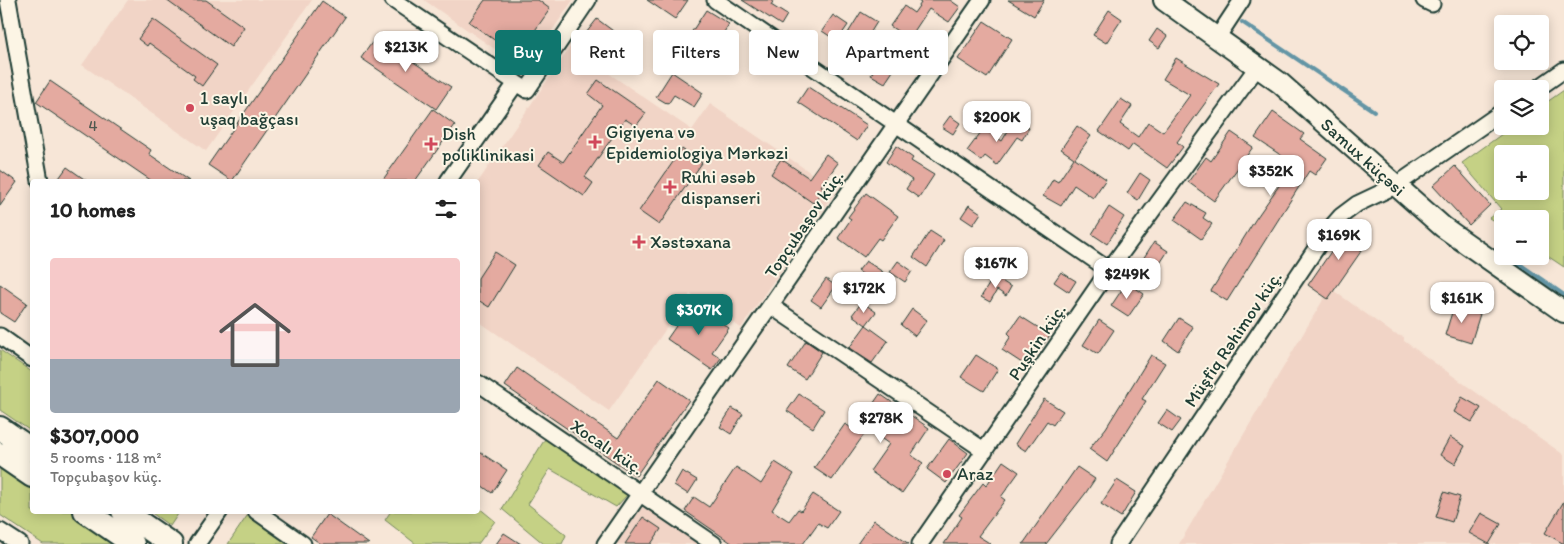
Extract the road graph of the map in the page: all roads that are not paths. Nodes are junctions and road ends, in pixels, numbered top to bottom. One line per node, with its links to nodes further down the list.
1 (8, 0): 15 (street)
2 (393, 0): 12 (street)
3 (588, 0): 12 (street)
4 (982, 0): 14 (street, Topçubaşov küç.)
5 (1164, 0): 8 (main road, Samux küçəsi)
6 (1242, 0): 8 (street)
7 (724, 3): 14 (street)
8 (1217, 38): 9 (main road, Samux küçəsi)
9 (1258, 66): 17 (main road, Samux küçəsi); 18 (street, Puşkin küç.)
10 (1564, 70): 11 (street)
11 (1549, 81)
12 (516, 83): 16 (street)
13 (1494, 118): 17 (street, Müşfiq Rəhimov küç.)
14 (894, 125): 18 (street); 19 (street, Topçubaşov küç.)
15 (40, 179)
16 (449, 179)
17 (1395, 186): 20 (main road, Samux küçəsi); 43 (street, Müşfiq Rəhimov küç.)
18 (1109, 270): 26 (street, Puşkin küç.)
19 (771, 306): 26 (street); 29 (street, Topçubaşov küç.)
20 (1564, 312)
21 (0, 336): 22 (street)
22 (30, 357)
23 (480, 384): 29 (street, Xocalı küç.)
24 (0, 428): 25 (main road)
25 (30, 449)
26 (985, 451): 42 (street, Puşkin küç.)
27 (0, 454): 28 (main road)
28 (30, 475)
29 (641, 493): 40 (street, Topçubaşov küç.); 41 (street, Xocalı küç.)
30 (89, 514): 36 (main road)
31 (127, 514): 37 (main road)
32 (218, 514): 38 (street)
33 (260, 514): 39 (street)
34 (0, 530): 35 (street)
35 (20, 544)
36 (133, 544)
37 (171, 544)
38 (197, 544)
39 (304, 544)
40 (605, 544)
41 (714, 544)
42 (920, 544)
43 (1118, 544)

